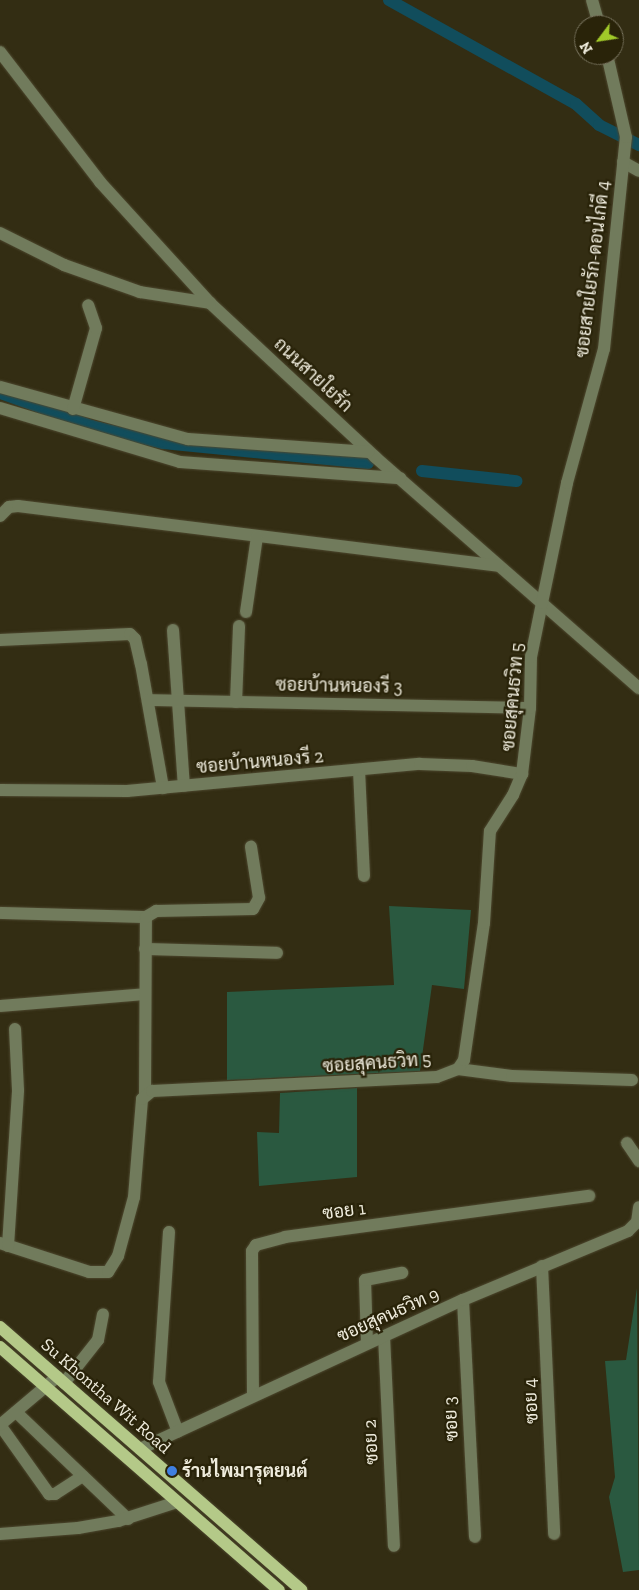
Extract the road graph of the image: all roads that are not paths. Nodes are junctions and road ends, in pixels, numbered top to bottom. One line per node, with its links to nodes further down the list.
1 (592, 0): 2 (street)
2 (596, 15)
3 (0, 52): 8 (street, ถนนสายใยรัก)
4 (609, 65): 5 (street, ซอยสายใยรัก-ดอนไก่ดี 4)
5 (623, 162): 6 (street); 18 (street, ซอยสายใยรัก-ดอนไก่ดี 4)
6 (639, 170)
7 (0, 233): 8 (street)
8 (210, 304): 13 (street, ถนนสายใยรัก)
9 (88, 305): 12 (street)
10 (0, 387): 12 (street)
11 (0, 408): 14 (street)
12 (73, 409): 13 (street)
13 (370, 452): 14 (street, ถนนสายใยรัก)
14 (400, 478): 17 (street, ถนนสายใยรัก)
15 (0, 516): 16 (street)
16 (257, 537): 17 (street); 19 (street)
17 (498, 566): 18 (street, ถนนสายใยรัก)
18 (542, 603): 23 (street, ถนนสายใยรัก); 27 (street, ซอยสุคนธวิท 5)
19 (246, 612)
20 (238, 626): 25 (street)
21 (173, 630): 26 (street)
22 (0, 640): 24 (street)
23 (639, 688)
24 (148, 700): 26 (street, ซอยบ้านหนองรี 3); 31 (street)
25 (236, 702): 26 (street, ซอยบ้านหนองรี 3); 27 (street, ซอยบ้านหนองรี 3)
26 (179, 703): 30 (street)
27 (530, 708): 29 (street, ซอยสุคนธวิท 5)
28 (359, 770): 29 (street, ซอยบ้านหนองรี 2); 30 (street, ซอยบ้านหนองรี 2); 34 (street)
29 (522, 774): 42 (street, ซอยสุคนธวิท 5)
30 (184, 786): 31 (street, ซอยบ้านหนองรี 2)
31 (163, 788): 32 (street, ซอยบ้านหนองรี 2)
32 (0, 790)
33 (251, 847): 36 (street)
34 (364, 876)
35 (0, 913): 36 (street)
36 (146, 917): 37 (street)
37 (145, 949): 38 (street); 39 (street)
38 (277, 953)
39 (145, 994): 40 (street); 44 (street)
40 (0, 1006)
41 (15, 1029): 50 (street)
42 (458, 1069): 43 (street); 44 (street, ซอยสุคนธวิท 5)
43 (632, 1080)
44 (145, 1095): 50 (street)
45 (627, 1143): 46 (street)
46 (639, 1160)
47 (589, 1196): 61 (street, ซอย 1)
48 (639, 1207): 51 (street, ซอยสุคนธวิท 9)
49 (169, 1232): 64 (street)
50 (4, 1244)
51 (542, 1266): 53 (street, ซอยสุคนธวิท 9); 70 (street, ซอย 4)
52 (402, 1273): 57 (street)
53 (463, 1300): 56 (street, ซอยสุคนธวิท 9); 71 (street, ซอย 3)
54 (103, 1314): 59 (street)
55 (0, 1327): 59 (main road, Su Khontha Wit Road)
56 (384, 1336): 57 (street, ซอยสุคนธวิท 9); 72 (street, ซอย 2)
57 (367, 1343): 61 (street, ซอยสุคนธวิท 9)
58 (0, 1347): 60 (main road, Su Khontha Wit Road)
59 (60, 1380): 60 (street); 65 (main road, Su Khontha Wit Road)
60 (47, 1388): 62 (street); 67 (main road, Su Khontha Wit Road)
61 (253, 1396): 64 (street, ซอยสุคนธวิท 9)
62 (16, 1412): 63 (street); 66 (street)
63 (0, 1425): 66 (street)
64 (178, 1432): 65 (street, ซอยสุคนธวิท 9)
65 (140, 1449): 74 (main road, Su Khontha Wit Road)
66 (83, 1476): 68 (street)
67 (177, 1502): 68 (street); 73 (main road, Su Khontha Wit Road)
68 (128, 1519): 69 (street)
69 (0, 1534)
70 (554, 1534)
71 (475, 1537)
72 (394, 1546)
73 (278, 1590)
74 (302, 1590)

